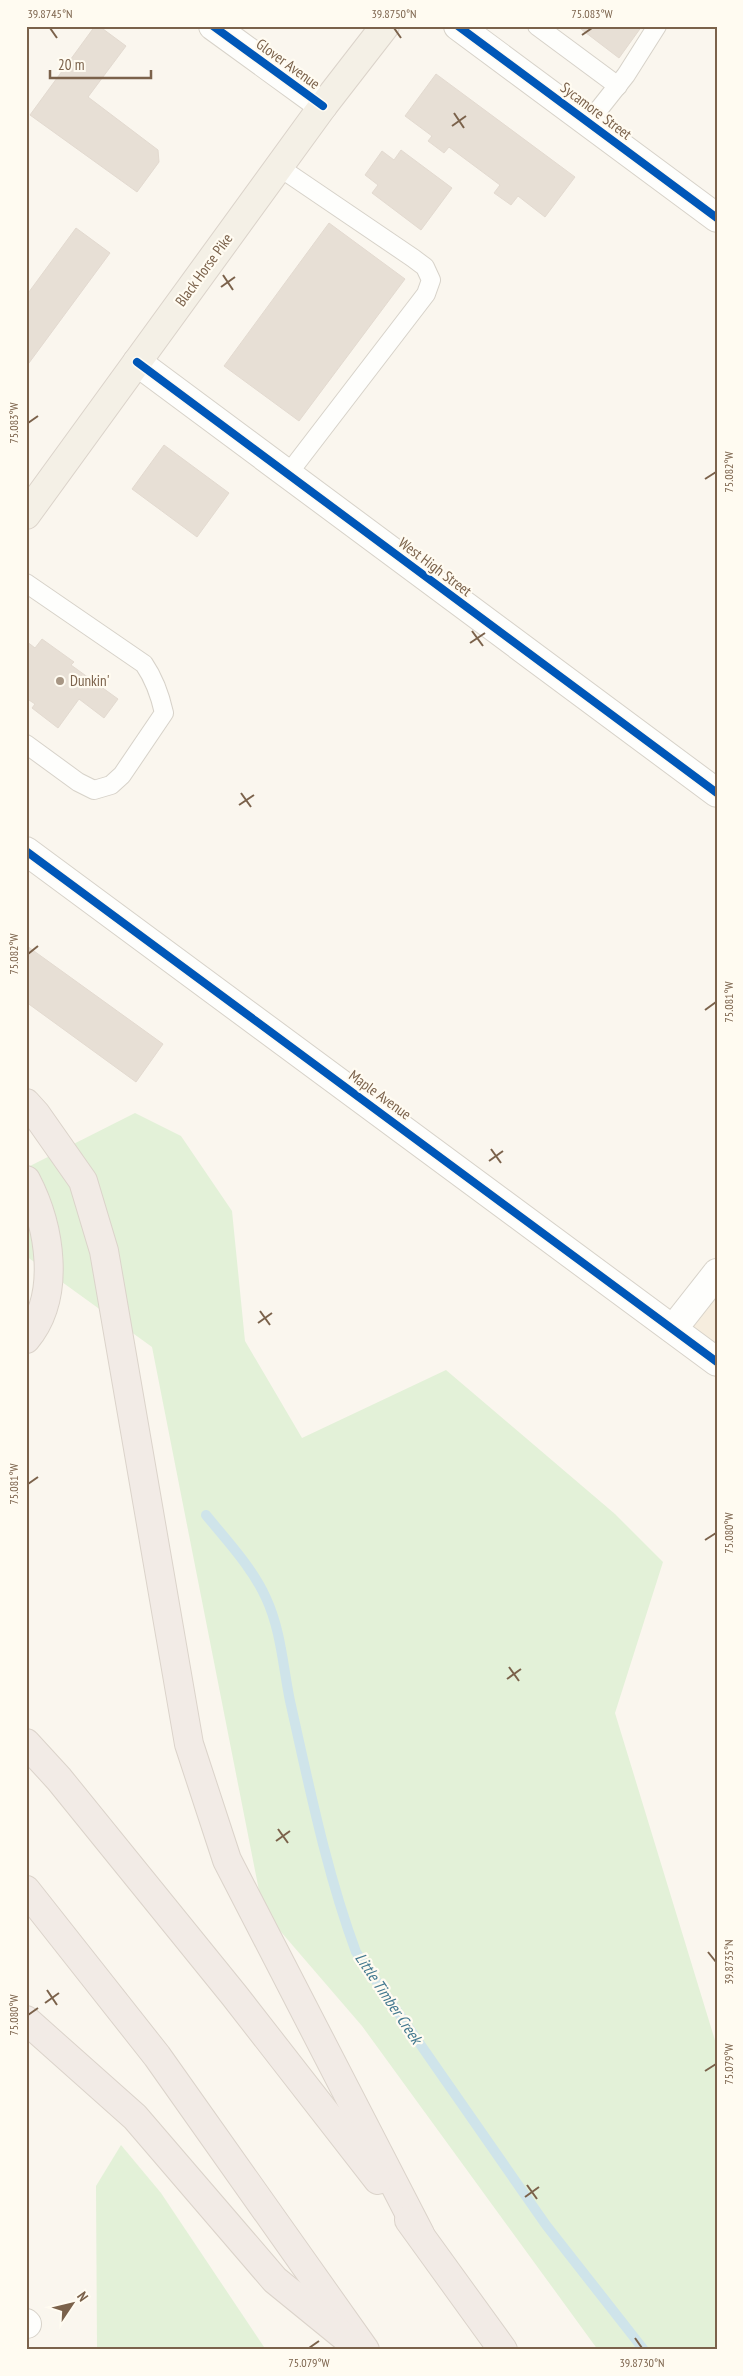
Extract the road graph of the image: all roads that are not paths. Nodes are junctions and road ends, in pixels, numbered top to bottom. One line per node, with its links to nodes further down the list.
1 (213, 26): 7 (street, Glover Avenue)
2 (385, 26): 7 (main road, Black Horse Pike)
3 (458, 26): 8 (street, Sycamore Street)
4 (537, 26): 6 (lane)
5 (658, 26): 6 (lane)
6 (618, 86): 8 (lane)
7 (323, 106): 9 (main road, Black Horse Pike)
8 (588, 123): 10 (street, Sycamore Street)
9 (279, 166): 11 (main road, Black Horse Pike); 12 (lane)
10 (717, 218)
11 (137, 362): 12 (street, West High Street); 13 (main road, Black Horse Pike)
12 (288, 474): 16 (street, West High Street)
13 (29, 506)
14 (26, 583): 15 (lane)
15 (26, 744)
16 (717, 793)
17 (26, 851): 21 (street, Maple Avenue)
18 (26, 1103): 27 (highway)
19 (26, 1180): 22 (highway)
20 (717, 1273): 21 (street)
21 (673, 1329): 23 (street, Maple Avenue)
22 (26, 1339)
23 (717, 1362)
24 (26, 1743): 27 (highway)
25 (26, 1890): 29 (highway)
26 (26, 2020): 28 (highway)
27 (420, 2234): 30 (highway)
28 (360, 2350)
29 (364, 2350)
30 (503, 2350)

